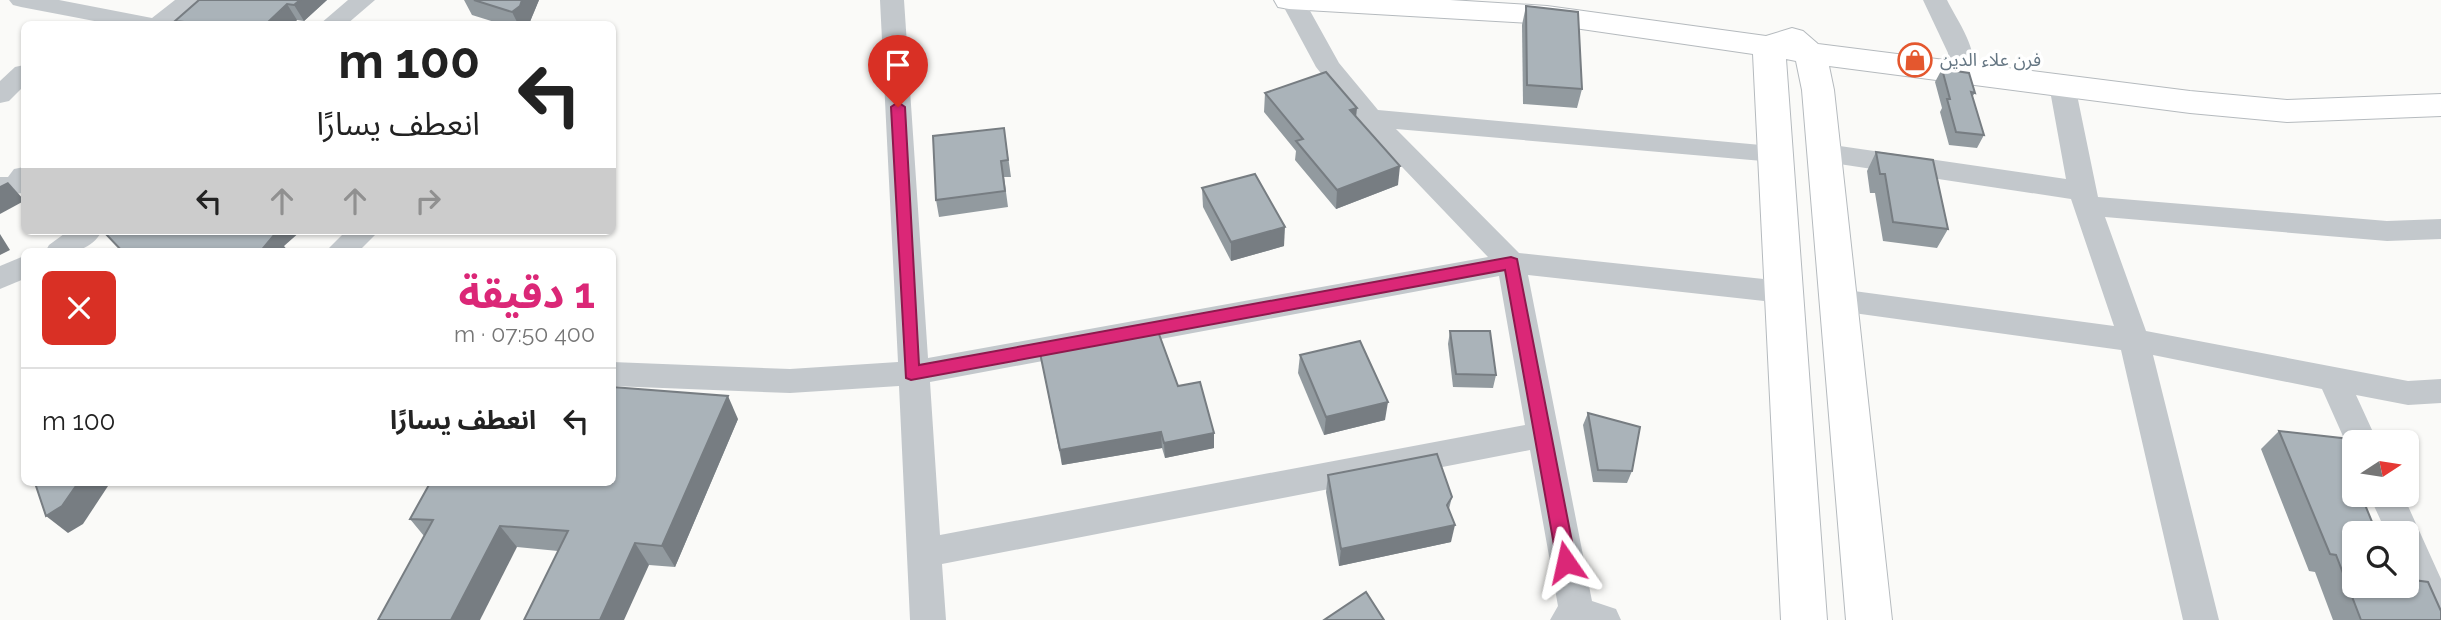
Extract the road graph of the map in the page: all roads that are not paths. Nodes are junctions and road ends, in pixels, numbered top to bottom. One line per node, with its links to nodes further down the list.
1 (21, 0): 8 (street)
2 (190, 0): 10 (street)
3 (363, 0): 11 (street)
4 (892, 0): 36 (street)
5 (1290, 0): 12 (main road); 23 (street)
6 (1542, 0): 12 (main road)
7 (1935, 0): 14 (street)
8 (93, 13): 9 (street)
9 (132, 21)
10 (164, 21)
11 (336, 21)
12 (1684, 24): 13 (main road); 14 (main road); 19 (main road)
13 (1788, 46): 14 (main road); 15 (main road); 19 (main road); 20 (main road)
14 (1952, 58): 15 (main road); 17 (main road); 18 (main road)
15 (1876, 59): 20 (main road)
16 (21, 76): 21 (street)
17 (2441, 83)
18 (2062, 85): 22 (main road); 26 (street)
19 (1772, 90): 24 (main road)
20 (1818, 90): 25 (main road)
21 (0, 94)
22 (2441, 105)
23 (1370, 118): 24 (street); 30 (street)
24 (1774, 153): 33 (main road)
25 (1826, 153): 26 (street); 34 (main road)
26 (2085, 199): 27 (street); 35 (street)
27 (2441, 229)
28 (360, 235): 29 (street)
29 (344, 248)
30 (1511, 263): 33 (street); 36 (street); 41 (street)
31 (21, 268): 32 (street)
32 (0, 278)
33 (1782, 292): 47 (main road)
34 (1839, 300): 35 (street); 48 (main road)
35 (2134, 340): 38 (street); 49 (street)
36 (911, 373): 37 (street); 42 (street)
37 (616, 374)
38 (2332, 377): 39 (street); 40 (street)
39 (2441, 391)
40 (2356, 430)
41 (1542, 435): 42 (street); 44 (street)
42 (922, 553): 46 (street)
43 (2419, 555): 45 (street)
44 (1581, 618)
45 (2441, 619)
46 (928, 620)
47 (1804, 620)
48 (1869, 620)
49 (2201, 620)

